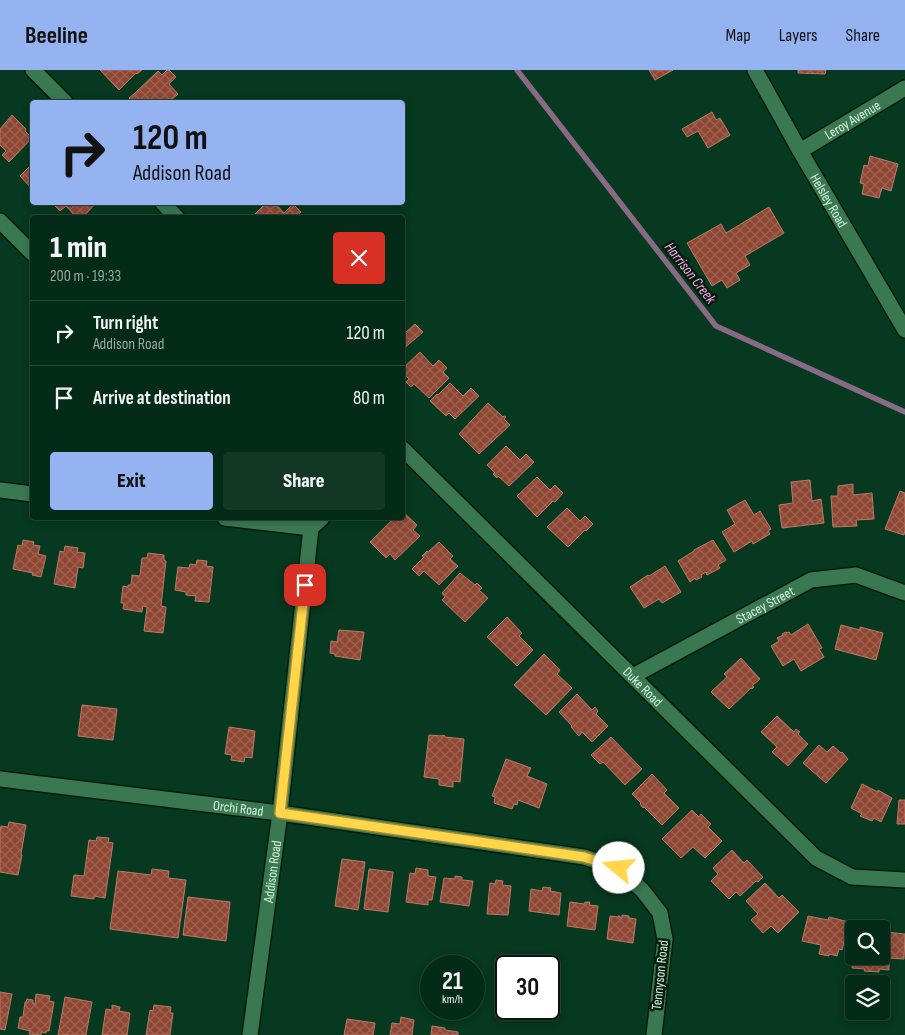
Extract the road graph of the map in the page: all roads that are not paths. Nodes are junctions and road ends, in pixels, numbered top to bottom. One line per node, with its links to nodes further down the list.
1 (33, 70): 4 (street)
2 (755, 70): 5 (street, Helsley Road)
3 (905, 88): 5 (street, Leroy Avenue)
4 (63, 100)
5 (800, 151): 10 (street, Helsley Road)
6 (165, 205): 7 (street)
7 (174, 215)
8 (0, 221): 9 (street)
9 (30, 251)
10 (905, 330)
11 (405, 451): 17 (street, Duke Road)
12 (0, 490): 13 (street)
13 (30, 494)
14 (262, 520): 15 (street)
15 (317, 523): 19 (street, Addison Road)
16 (905, 593): 17 (street, Stacey Street)
17 (633, 676): 20 (street, Duke Road)
18 (0, 779): 19 (street, Orchi Road)
19 (280, 813): 21 (street, Orchi Road); 22 (street, Addison Road)
20 (905, 880)
21 (643, 891): 23 (street, Tennyson Road)
22 (250, 1035)
23 (654, 1035)

